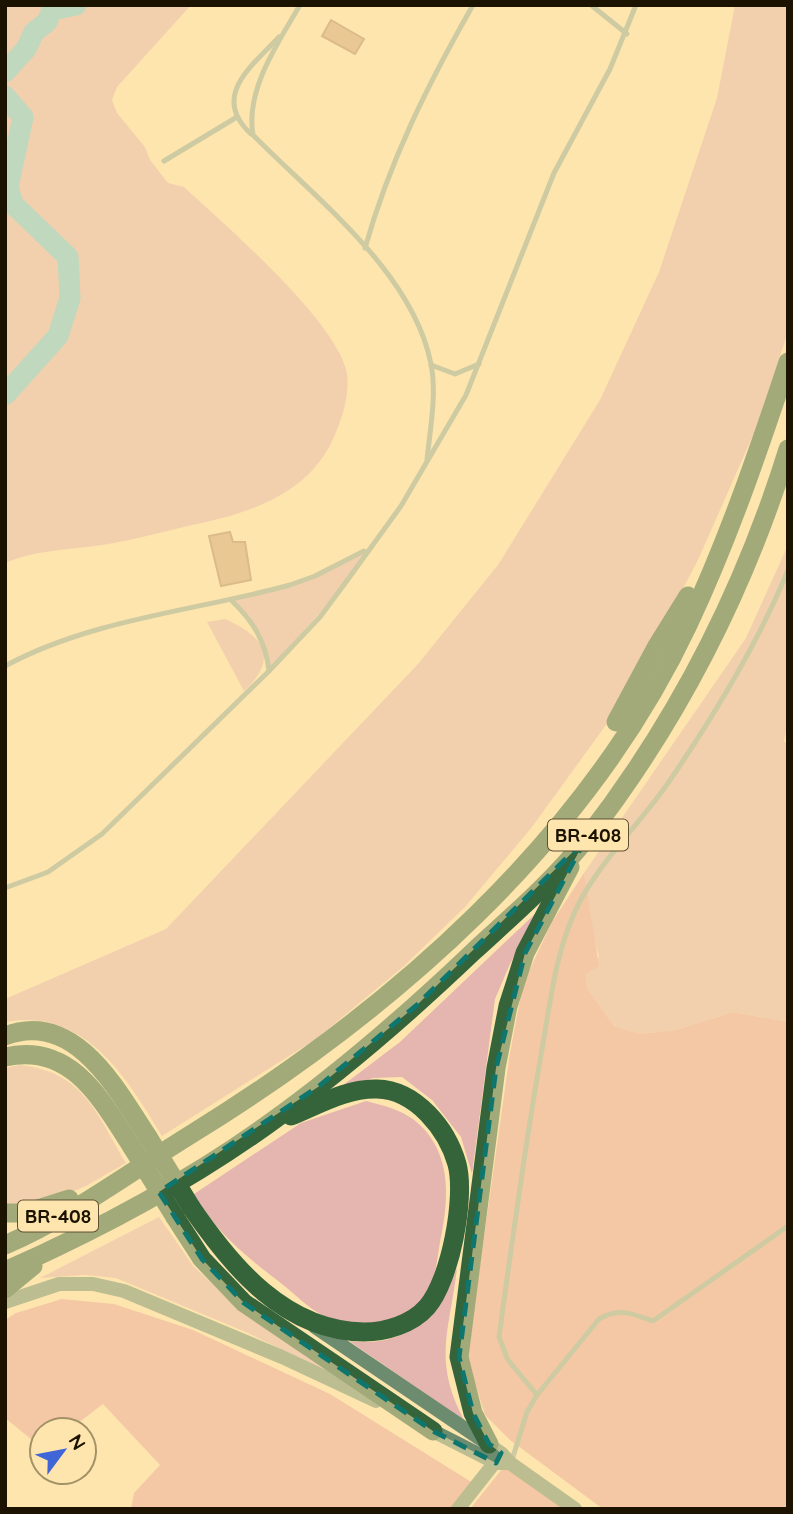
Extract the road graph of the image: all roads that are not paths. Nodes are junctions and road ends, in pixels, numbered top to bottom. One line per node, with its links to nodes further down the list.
1 (300, 5): 5 (lane)
2 (473, 5): 10 (lane)
3 (591, 5): 6 (lane)
4 (636, 5): 6 (lane)
5 (284, 32): 7 (lane); 8 (lane)
6 (627, 34): 12 (lane)
7 (237, 117): 8 (lane); 9 (lane)
8 (253, 135): 10 (lane)
9 (164, 161)
10 (365, 247): 13 (lane)
11 (788, 362): 27 (highway, BR-408)
12 (479, 364): 13 (lane); 15 (lane)
13 (431, 365): 15 (lane)
14 (788, 449): 21 (highway, BR-408)
15 (427, 462): 16 (lane)
16 (367, 549): 18 (lane); 20 (lane)
17 (788, 570): 37 (lane)
18 (232, 601): 19 (lane); 20 (lane)
19 (5, 666)
20 (269, 671): 22 (lane)
21 (585, 840): 25 (highway, BR-408); 39 (highway)
22 (5, 888)
23 (5, 1035): 26 (highway)
24 (5, 1057): 26 (highway)
25 (265, 1127): 32 (highway, BR-408); 36 (highway)
26 (140, 1142): 28 (highway, bridge)
27 (110, 1185): 29 (highway); 31 (highway, BR-408)
28 (183, 1212): 36 (highway); 38 (highway)
29 (5, 1213)
30 (788, 1226): 37 (lane)
31 (5, 1245)
32 (56, 1248): 33 (highway, BR-408); 34 (highway)
33 (5, 1271)
34 (5, 1289)
35 (5, 1302): 38 (street)
36 (305, 1320): 39 (street)
37 (537, 1395): 39 (lane)
38 (433, 1431): 39 (street)
39 (499, 1456): 40 (street); 41 (street)
40 (458, 1509)
41 (575, 1509)

